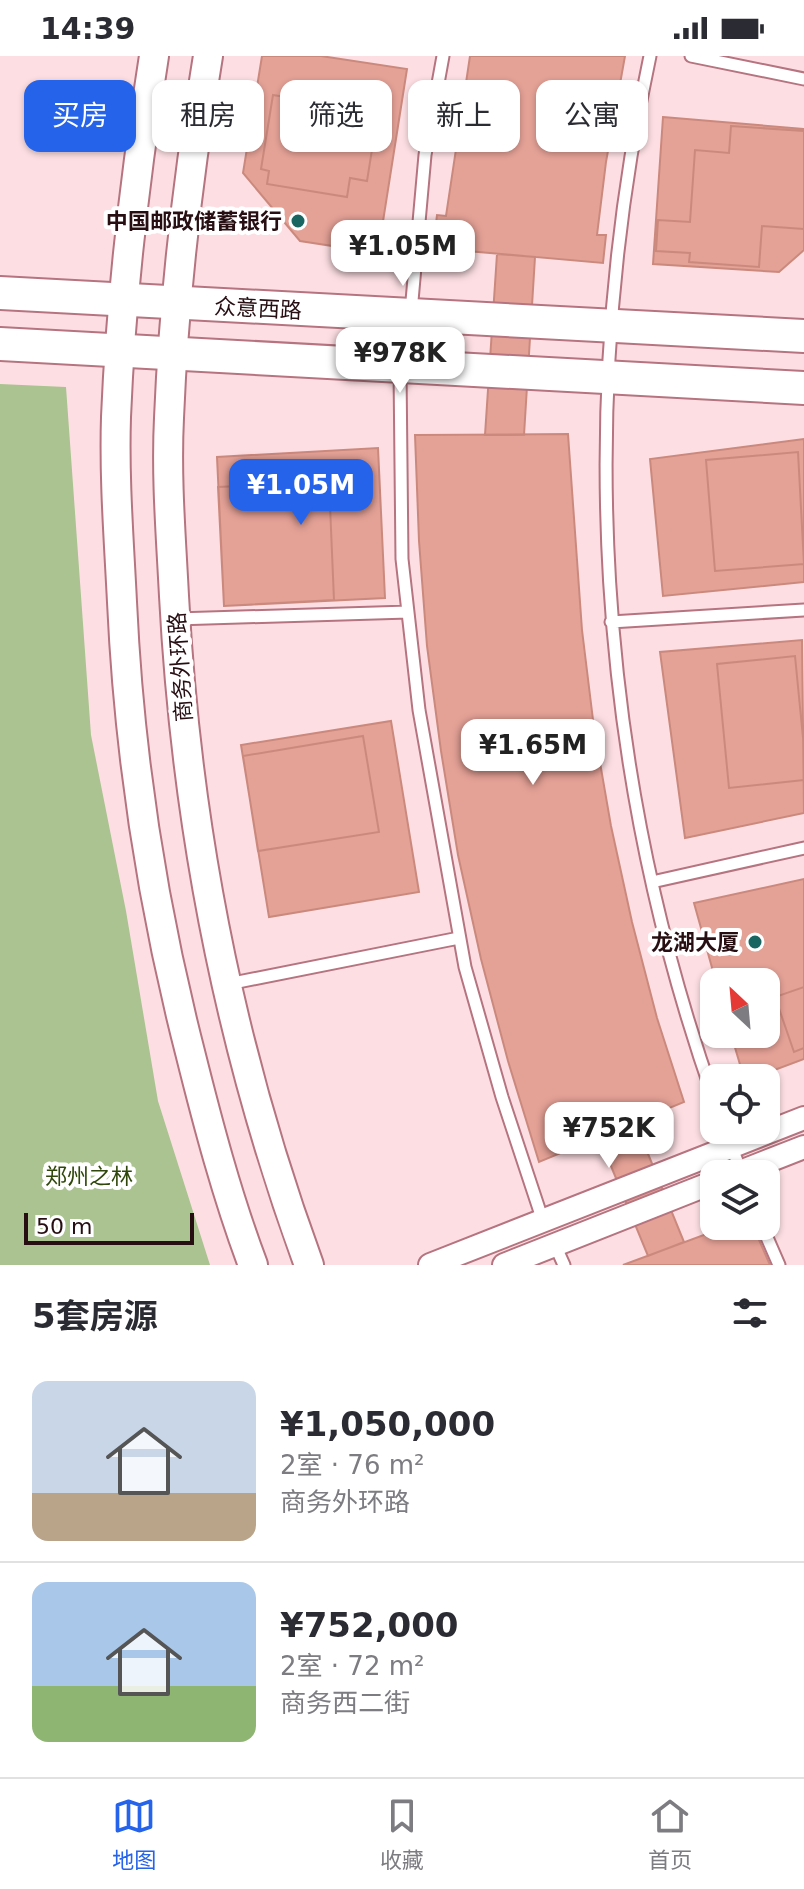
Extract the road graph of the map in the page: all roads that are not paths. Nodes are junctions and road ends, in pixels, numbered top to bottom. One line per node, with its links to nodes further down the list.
1 (154, 56): 8 (street)
2 (208, 56): 9 (street, 商务外环路)
3 (443, 56): 10 (lane)
4 (650, 56): 11 (lane)
5 (691, 56): 6 (lane)
6 (804, 79)
7 (0, 293): 8 (main road, 众意西路)
8 (123, 300): 9 (main road, 众意西路); 14 (street)
9 (176, 303): 10 (main road, 众意西路); 15 (street, 商务外环路)
10 (411, 316): 11 (main road, 众意西路)
11 (612, 327): 12 (main road, 众意西路); 17 (lane)
12 (804, 336)
13 (0, 344): 14 (main road)
14 (120, 351): 15 (main road); 37 (street)
15 (173, 354): 16 (main road); 21 (street, 商务外环路)
16 (400, 367): 17 (main road); 20 (lane)
17 (609, 378): 18 (main road); 22 (lane)
18 (804, 388)
19 (804, 610): 22 (lane)
20 (408, 612): 21 (lane); 25 (lane)
21 (175, 619): 26 (street, 商务外环路)
22 (611, 622): 24 (lane)
23 (804, 848): 24 (lane)
24 (652, 882): 27 (lane)
25 (459, 938): 26 (lane); 34 (lane)
26 (227, 984): 38 (street, 商务外环路)
27 (703, 1064)
28 (804, 1118): 29 (street)
29 (780, 1124)
30 (715, 1144): 34 (street)
31 (804, 1147): 32 (street)
32 (772, 1160)
33 (700, 1189): 36 (street)
34 (543, 1221): 39 (street)
35 (768, 1240): 41 (lane)
36 (560, 1255): 40 (street)
37 (253, 1265)
38 (309, 1265)
39 (430, 1265)
40 (504, 1265)
41 (779, 1265)

